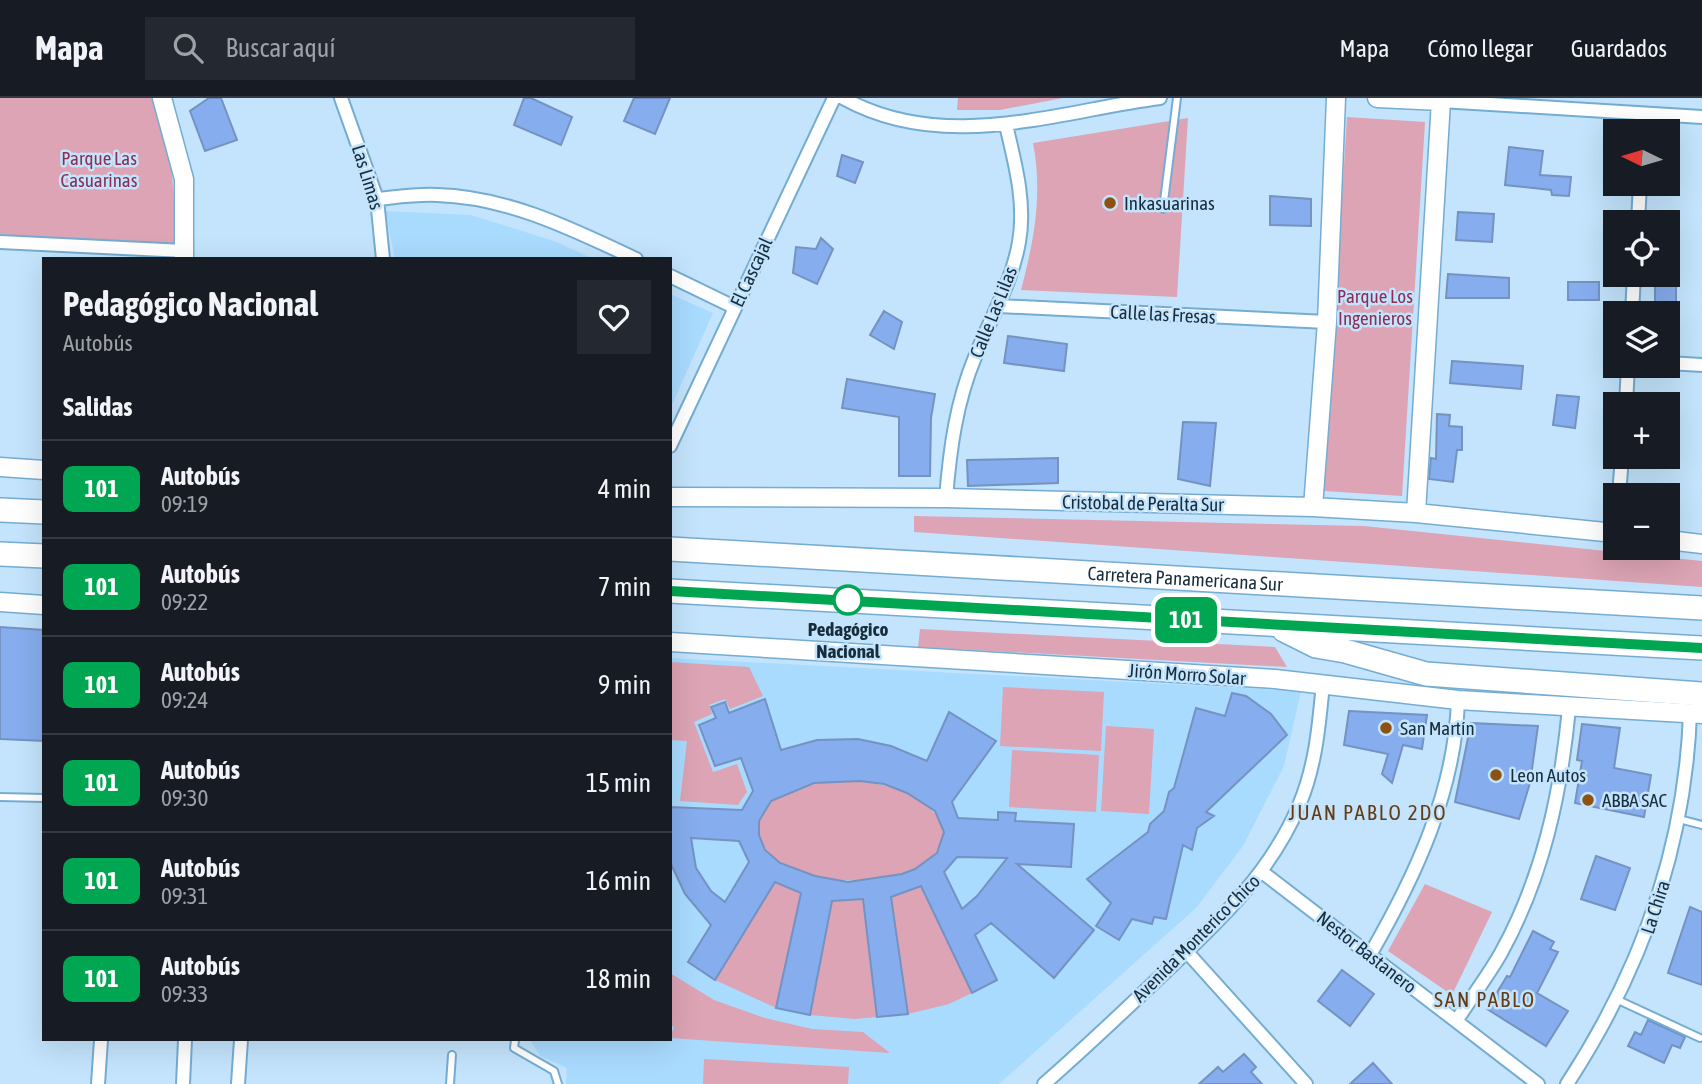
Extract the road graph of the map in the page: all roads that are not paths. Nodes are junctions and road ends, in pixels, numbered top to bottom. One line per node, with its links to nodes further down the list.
1 (162, 98): 18 (street)
2 (341, 98): 15 (street, Las Limas)
3 (834, 98): 23 (street, El Cascajal)
4 (843, 98): 14 (street)
5 (1160, 98): 14 (street)
6 (1177, 98): 16 (lane)
7 (1336, 98): 24 (street)
8 (1377, 98): 9 (street)
9 (1407, 99): 10 (street)
10 (1441, 101): 11 (street); 35 (street)
11 (1645, 114): 12 (street); 13 (street)
12 (1702, 117)
13 (1644, 119)
14 (1006, 125): 22 (street, Calle Las Lilas)
15 (377, 199): 19 (street, Las Limas); 20 (street)
16 (1163, 209)
17 (0, 242): 18 (street)
18 (184, 255)
19 (383, 257)
20 (632, 257)
21 (672, 277): 23 (street)
22 (999, 306): 24 (street, Calle las Fresas); 31 (street, Calle Las Lilas)
23 (734, 307): 27 (street, El Cascajal)
24 (1327, 323): 32 (street)
25 (1680, 364): 26 (street)
26 (1702, 365)
27 (672, 442)
28 (0, 467): 29 (street)
29 (42, 470)
30 (672, 497): 31 (street, Cristobal de Peralta Sur)
31 (946, 498): 32 (street, Cristobal de Peralta Sur)
32 (1313, 508): 35 (street, Cristobal de Peralta Sur)
33 (0, 510): 34 (highway)
34 (42, 512)
35 (1416, 513): 36 (street, Cristobal de Peralta Sur)
36 (1603, 532)
37 (1680, 541): 38 (street)
38 (1702, 544)
39 (672, 549): 45 (highway, Carretera Panamericana Sur)
40 (0, 554): 41 (highway)
41 (42, 556)
42 (672, 591): 46 (highway)
43 (0, 602): 44 (street)
44 (42, 605)
45 (1702, 608)
46 (1275, 625): 48 (highway); 51 (highway)
47 (672, 642): 49 (street, Jirón Morro Solar)
48 (1702, 648)
49 (1323, 683): 50 (street, Jirón Morro Solar); 57 (street, Avenida Monterico Chico)
50 (1458, 700): 52 (street, Jirón Morro Solar); 59 (street)
51 (1698, 707): 52 (street, Jirón Morro Solar); 55 (street, La Chira)
52 (1569, 708): 61 (street)
53 (0, 797): 54 (lane)
54 (42, 798)
55 (1679, 819): 56 (lane); 60 (street, La Chira)
56 (1702, 825)
57 (1262, 872): 58 (street, Avenida Monterico Chico); 59 (street, Nestor Bastanero)
58 (1186, 951): 73 (street, Avenida Monterico Chico); 74 (street)
59 (1371, 953): 61 (street, Nestor Bastanero)
60 (1618, 1000): 62 (lane); 76 (street, La Chira)
61 (1457, 1020): 75 (street, Nestor Bastanero)
62 (1700, 1038)
63 (101, 1041): 68 (street)
64 (185, 1041): 69 (street)
65 (241, 1041): 70 (street)
66 (515, 1041): 72 (lane)
67 (452, 1055): 71 (lane)
68 (98, 1084)
69 (183, 1084)
70 (238, 1084)
71 (450, 1084)
72 (558, 1084)
73 (1044, 1084)
74 (1306, 1084)
75 (1538, 1084)
76 (1567, 1084)

